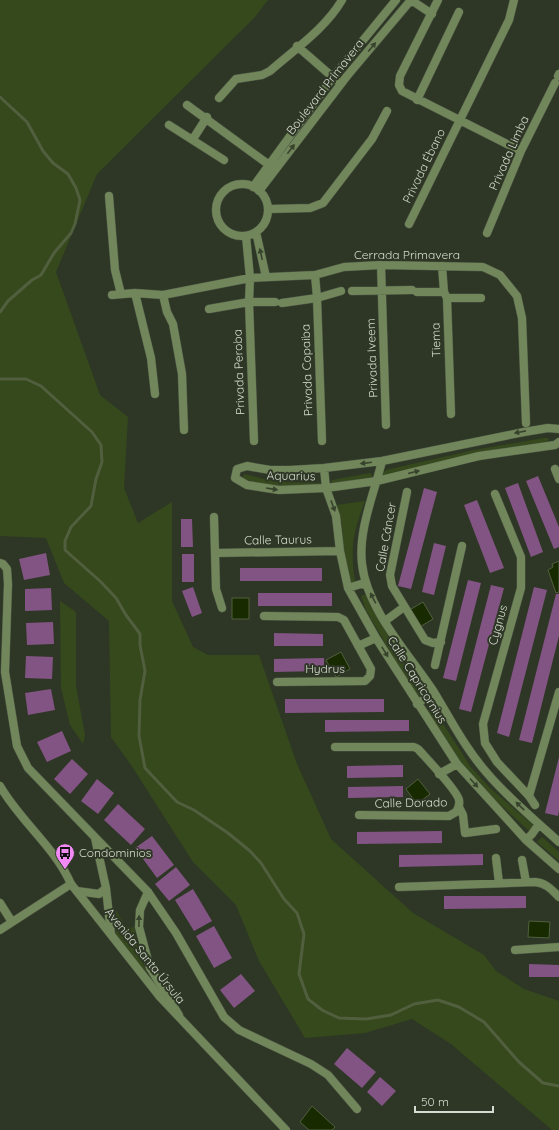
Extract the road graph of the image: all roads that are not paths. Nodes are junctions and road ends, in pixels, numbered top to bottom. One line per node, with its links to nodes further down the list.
1 (342, 0): 8 (street)
2 (396, 0): 9 (street, Boulevard Primavera)
3 (411, 0): 7 (street); 11 (street, Boulevard Primavera, one-way to 3)
4 (438, 0): 7 (street)
5 (514, 0): 17 (street, Privada Ébano)
6 (459, 12): 13 (street)
7 (432, 14): 13 (street)
8 (297, 46): 9 (street); 12 (street)
9 (333, 77): 11 (street); 22 (street, Boulevard Primavera)
10 (557, 77): 20 (street, Privada Limba)
11 (341, 85): 22 (street, Boulevard Primavera, one-way to 11)
12 (219, 98)
13 (417, 100): 17 (street)
14 (188, 105): 16 (street)
15 (388, 111): 25 (street)
16 (207, 118): 19 (street); 22 (street)
17 (460, 119): 20 (street); 26 (street, Privada Ébano)
18 (169, 125): 19 (street)
19 (193, 140): 21 (street)
20 (521, 151): 28 (street, Privada Limba)
21 (224, 160)
22 (272, 168): 23 (street, Boulevard Primavera)
23 (256, 189): 25 (street); 29 (street)
24 (109, 196): 39 (street)
25 (269, 209): 27 (street)
26 (409, 224)
27 (256, 232): 29 (street); 33 (street, one-way to 27)
28 (487, 233)
29 (246, 236): 34 (street)
30 (381, 265): 31 (street, Cerrada Primavera); 32 (street, Cerrada Primavera); 35 (street, Privada Iveem)
31 (442, 266): 42 (street, Tiema); 49 (street, Cerrada Primavera)
32 (315, 275): 33 (street, Cerrada Primavera); 43 (street, Privada Copaiba)
33 (266, 277): 34 (street, Cerrada Primavera)
34 (250, 278): 41 (street, Cerrada Primavera); 45 (street, Privada Peroba)
35 (381, 290): 37 (street); 42 (street); 50 (street, Privada Iveem)
36 (341, 291): 43 (street)
37 (352, 291)
38 (135, 293): 39 (street, Cerrada Primavera); 41 (street, Cerrada Primavera); 47 (street)
39 (122, 294): 40 (street, Cerrada Primavera)
40 (112, 295)
41 (163, 295): 52 (street)
42 (445, 295): 44 (street); 48 (street, Tiema)
43 (317, 298): 45 (street); 53 (street, Privada Copaiba)
44 (481, 298)
45 (249, 302): 46 (street); 54 (street, Privada Peroba)
46 (209, 309)
47 (155, 394)
48 (451, 414)
49 (526, 423)
50 (386, 425)
51 (559, 429): 56 (street, Aquarius, one-way to 56)
52 (184, 430)
53 (322, 440)
54 (254, 441)
55 (559, 442): 60 (street, Aquarius, one-way to 55)
56 (382, 461): 57 (street, Aquarius, one-way to 57); 60 (street, Calle Capricornius)
57 (324, 468): 61 (street, Calle Capricornius); 61 (street, Aquarius, one-way to 61)
58 (555, 469): 59 (street)
59 (559, 479)
60 (377, 481): 61 (street, Aquarius); 71 (street, Calle Capricornius)
61 (326, 488): 66 (street, Calle Capricornius, one-way to 66)
62 (407, 492): 73 (street, Calle Cáncer)
63 (495, 494): 86 (street, Cygnus)
64 (214, 517): 67 (street)
65 (462, 546): 78 (street)
66 (340, 551): 67 (street, Calle Taurus); 72 (street, Calle Capricornius)
67 (216, 553): 74 (street)
68 (0, 563): 70 (street)
69 (0, 580): 70 (street)
70 (8, 584): 97 (street)
71 (366, 585): 72 (street); 76 (street, Calle Capricornius, one-way to 71)
72 (348, 588): 77 (street, Calle Capricornius)
73 (404, 607): 76 (street); 78 (street, Calle Cáncer)
74 (222, 608)
75 (264, 616): 79 (street)
76 (385, 621): 83 (street, Calle Capricornius)
77 (376, 638): 79 (street); 84 (street, Calle Capricornius, one-way to 84)
78 (441, 642): 80 (street)
79 (358, 646): 81 (street, Hydrus)
80 (435, 665)
81 (277, 682)
82 (559, 692): 91 (street)
83 (434, 693): 84 (street); 89 (street, Calle Capricornius)
84 (417, 704): 87 (street, Calle Capricornius)
85 (335, 747): 88 (street, Calle Dorado)
86 (497, 762): 89 (street); 91 (street, Cygnus)
87 (457, 764): 88 (street); 98 (street, Calle Capricornius, one-way to 98)
88 (439, 774): 93 (street, Calle Dorado)
89 (488, 774): 95 (street, Calle Capricornius, one-way to 89)
90 (0, 786): 105 (street, Avenida Santa Úrsula)
91 (529, 796): 92 (street, Cygnus)
92 (536, 805)
93 (459, 807): 94 (street, Calle Dorado); 96 (street, Calle Dorado)
94 (359, 815)
95 (539, 824): 98 (street); 99 (street, Calle Capricornius)
96 (496, 829)
97 (95, 837): 107 (street); 109 (street)
98 (526, 840): 102 (street, Calle Capricornius)
99 (559, 842)
100 (496, 858): 104 (street)
101 (522, 860): 103 (street)
102 (559, 868)
103 (526, 882): 104 (street); 110 (street)
104 (500, 883): 106 (street)
105 (71, 884): 108 (street, Avenida Santa Úrsula); 112 (street)
106 (399, 887)
107 (106, 888): 108 (street); 114 (street)
108 (77, 891): 114 (street, Avenida Santa Úrsula)
109 (148, 892): 117 (street, one-way to 109); 118 (street)
110 (559, 897)
111 (0, 903): 112 (street)
112 (12, 922): 113 (street)
113 (0, 930)
114 (111, 934): 117 (street, Avenida Santa Úrsula)
115 (559, 947): 116 (street)
116 (515, 950)
117 (181, 1019): 119 (street, Avenida Santa Úrsula)
118 (358, 1109)
119 (286, 1130)

